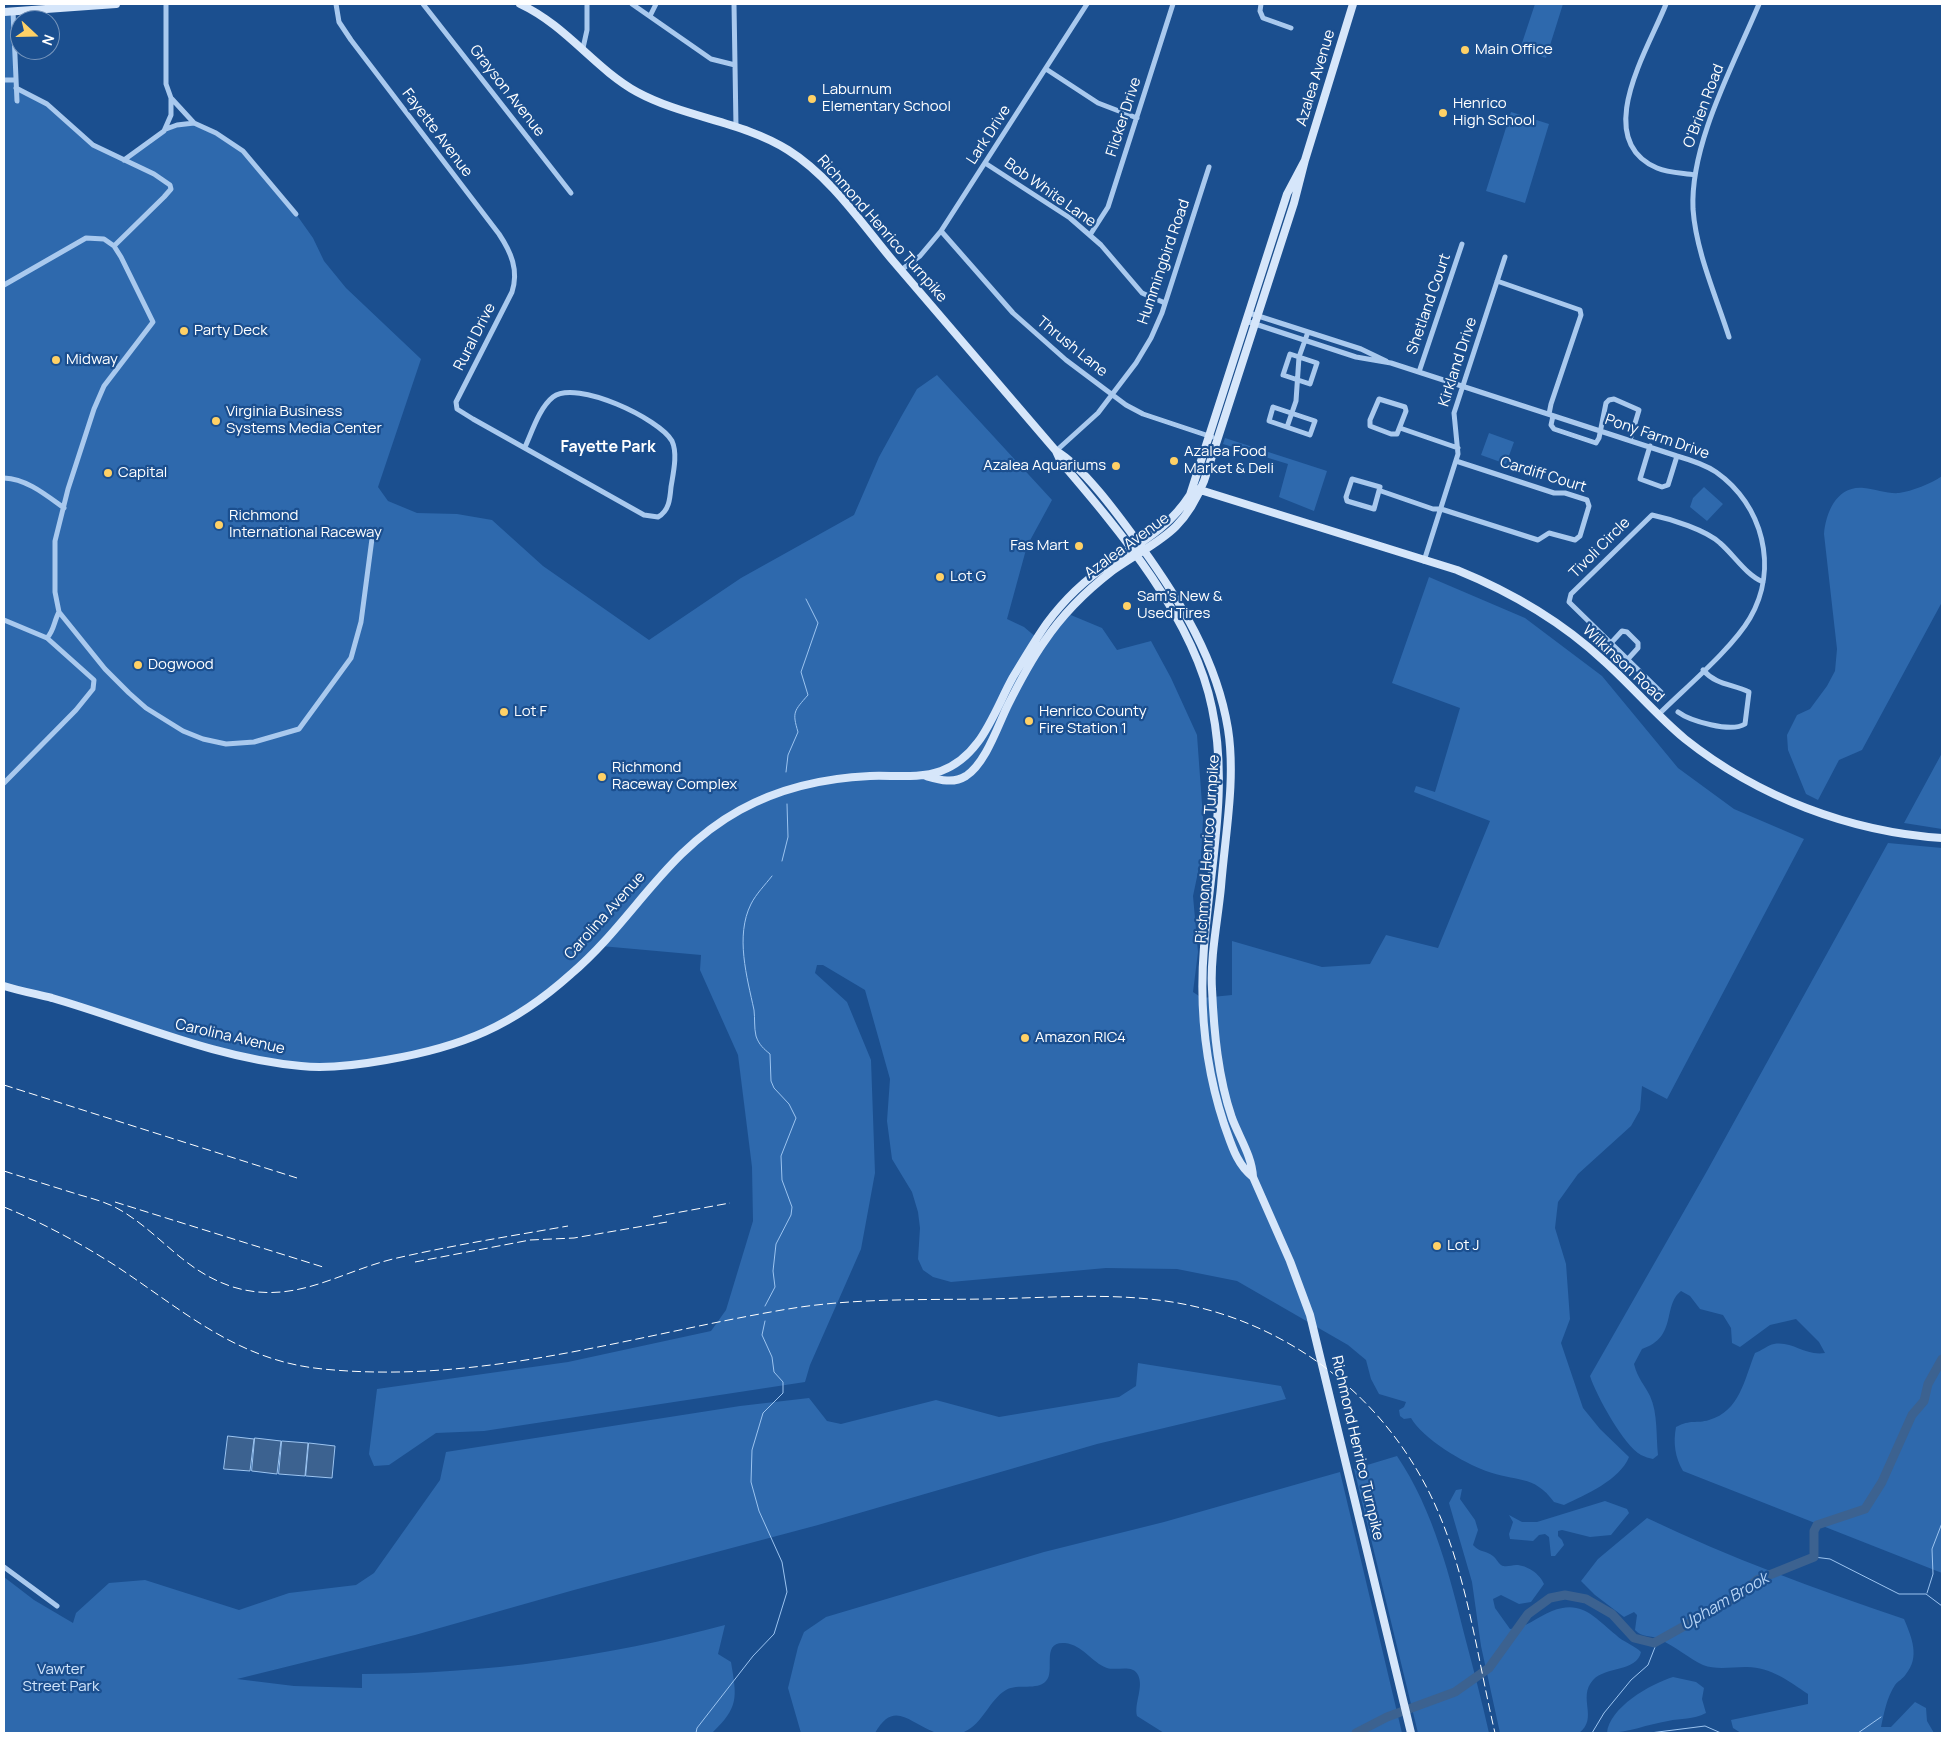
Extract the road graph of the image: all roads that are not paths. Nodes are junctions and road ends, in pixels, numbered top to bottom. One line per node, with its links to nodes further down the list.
1 (116, 4): 16 (main road)
2 (166, 4): 26 (street)
3 (336, 4): 45 (street, Fayette Avenue)
4 (423, 4): 37 (street, Grayson Avenue)
5 (520, 4): 19 (main road, Richmond Henrico Turnpike)
6 (587, 4): 19 (street)
7 (632, 4): 17 (street)
8 (656, 4): 17 (street)
9 (734, 4): 21 (street)
10 (1087, 4): 22 (street, Lark Drive)
11 (1173, 4): 28 (street, Flicker Drive)
12 (1261, 4): 18 (street)
13 (1353, 4): 33 (main road, Azalea Avenue)
14 (1666, 4): 36 (street)
15 (1758, 4): 36 (street, O'Brien Road)
16 (27, 10)
17 (650, 16): 21 (street)
18 (1292, 28)
19 (583, 48): 30 (main road, Richmond Henrico Turnpike)
20 (15, 60): 24 (street)
21 (735, 65): 30 (street)
22 (1046, 70): 28 (street); 34 (street, Lark Drive)
23 (4, 80): 24 (street)
24 (16, 80): 25 (street)
25 (16, 88): 27 (street); 32 (street)
26 (172, 98): 29 (street); 31 (street)
27 (17, 101)
28 (1137, 118): 40 (street, Flicker Drive)
29 (194, 123): 31 (street); 38 (street)
30 (736, 126): 44 (main road, Richmond Henrico Turnpike)
31 (165, 129): 32 (street)
32 (124, 160): 42 (street)
33 (1305, 160): 49 (main road, Azalea Avenue); 50 (main road, Azalea Avenue)
34 (986, 163): 39 (street, Lark Drive); 40 (street, Bob White Lane)
35 (1209, 167): 48 (street, Hummingbird Road)
36 (1695, 175): 54 (street, O'Brien Road)
37 (571, 193)
38 (296, 214)
39 (941, 231): 44 (street, Lark Drive); 61 (street, Thrush Lane)
40 (1090, 234): 48 (street, Bob White Lane)
41 (1462, 244): 58 (street, Shetland Court)
42 (114, 246): 47 (street); 79 (street)
43 (1505, 257): 46 (street, Kirkland Drive)
44 (901, 270): 73 (main road, Richmond Henrico Turnpike)
45 (515, 280): 71 (street, Rural Drive)
46 (1497, 281): 60 (street, Kirkland Drive); 63 (street)
47 (4, 285)
48 (1165, 303): 61 (street, Hummingbird Road)
49 (1249, 312): 50 (street, Pony Farm Drive); 51 (main road, Azalea Avenue)
50 (1258, 315): 52 (main road, Azalea Avenue); 53 (street, Pony Farm Drive)
51 (1246, 321): 52 (street, Pony Farm Drive); 67 (main road, Azalea Avenue)
52 (1255, 324): 55 (street, Pony Farm Drive); 68 (main road, Azalea Avenue)
53 (1308, 332): 55 (street); 57 (street, Pony Farm Drive)
54 (1729, 337)
55 (1305, 340): 56 (street); 57 (street, Pony Farm Drive)
56 (1300, 356): 59 (street); 59 (street); 59 (street)
57 (1391, 363): 58 (street, Pony Farm Drive)
58 (1419, 372): 60 (street, Pony Farm Drive)
59 (1297, 380): 62 (street)
60 (1463, 386): 63 (street, Pony Farm Drive); 72 (street, Kirkland Drive)
61 (1112, 394): 67 (street, Thrush Lane); 73 (street, Hummingbird Road)
62 (1292, 413): 64 (street); 64 (street); 64 (street)
63 (1551, 415): 66 (street, Pony Farm Drive); 66 (street)
64 (1287, 428)
65 (1400, 428): 65 (street); 72 (street)
66 (1600, 430): 69 (street, Pony Farm Drive); 69 (street)
67 (1209, 436): 68 (street, Thrush Lane); 77 (main road, Azalea Avenue)
68 (1218, 439): 77 (main road, Azalea Avenue)
69 (1630, 440): 70 (street, Pony Farm Drive)
70 (1650, 446): 74 (street, Pony Farm Drive); 74 (street)
71 (524, 447): 71 (street)
72 (1458, 448): 75 (street, Kirkland Drive)
73 (1056, 451): 82 (main road, Richmond Henrico Turnpike); 83 (main road, Richmond Henrico Turnpike)
74 (1678, 456): 85 (street, Pony Farm Drive)
75 (1456, 461): 80 (street, Kirkland Drive); 80 (street, Cardiff Court)
76 (4, 478): 79 (street)
77 (1197, 489): 82 (main road, Azalea Avenue); 84 (main road, Wilkinson Road)
78 (1381, 491): 78 (street); 80 (street)
79 (64, 508): 86 (street)
80 (1441, 510): 84 (street, Kirkland Drive)
81 (372, 531): 86 (street)
82 (1141, 547): 83 (main road, Azalea Avenue); 100 (main road, Richmond Henrico Turnpike)
83 (1134, 552): 95 (main road, Azalea Avenue); 95 (main road, Azalea Avenue); 100 (main road, Richmond Henrico Turnpike)
84 (1424, 561): 94 (main road, Wilkinson Road)
85 (1763, 582): 89 (street, Tivoli Circle); 91 (street, Pony Farm Drive)
86 (59, 612): 88 (street)
87 (4, 620): 88 (street)
88 (47, 638): 96 (street)
89 (1611, 643): 90 (street, Tivoli Circle); 90 (street)
90 (1628, 659): 92 (street, Tivoli Circle)
91 (1703, 670): 93 (street); 94 (street, Pony Farm Drive)
92 (1664, 695)
93 (1678, 712)
94 (1658, 715): 98 (main road, Wilkinson Road)
95 (926, 776): 97 (main road, Azalea Avenue)
96 (4, 783)
97 (782, 791): 99 (main road, Carolina Avenue)
98 (1942, 838)
99 (4, 986)
100 (1253, 1177): 103 (main road, Richmond Henrico Turnpike)
101 (4, 1567): 102 (street)
102 (57, 1606)
103 (1411, 1733)

